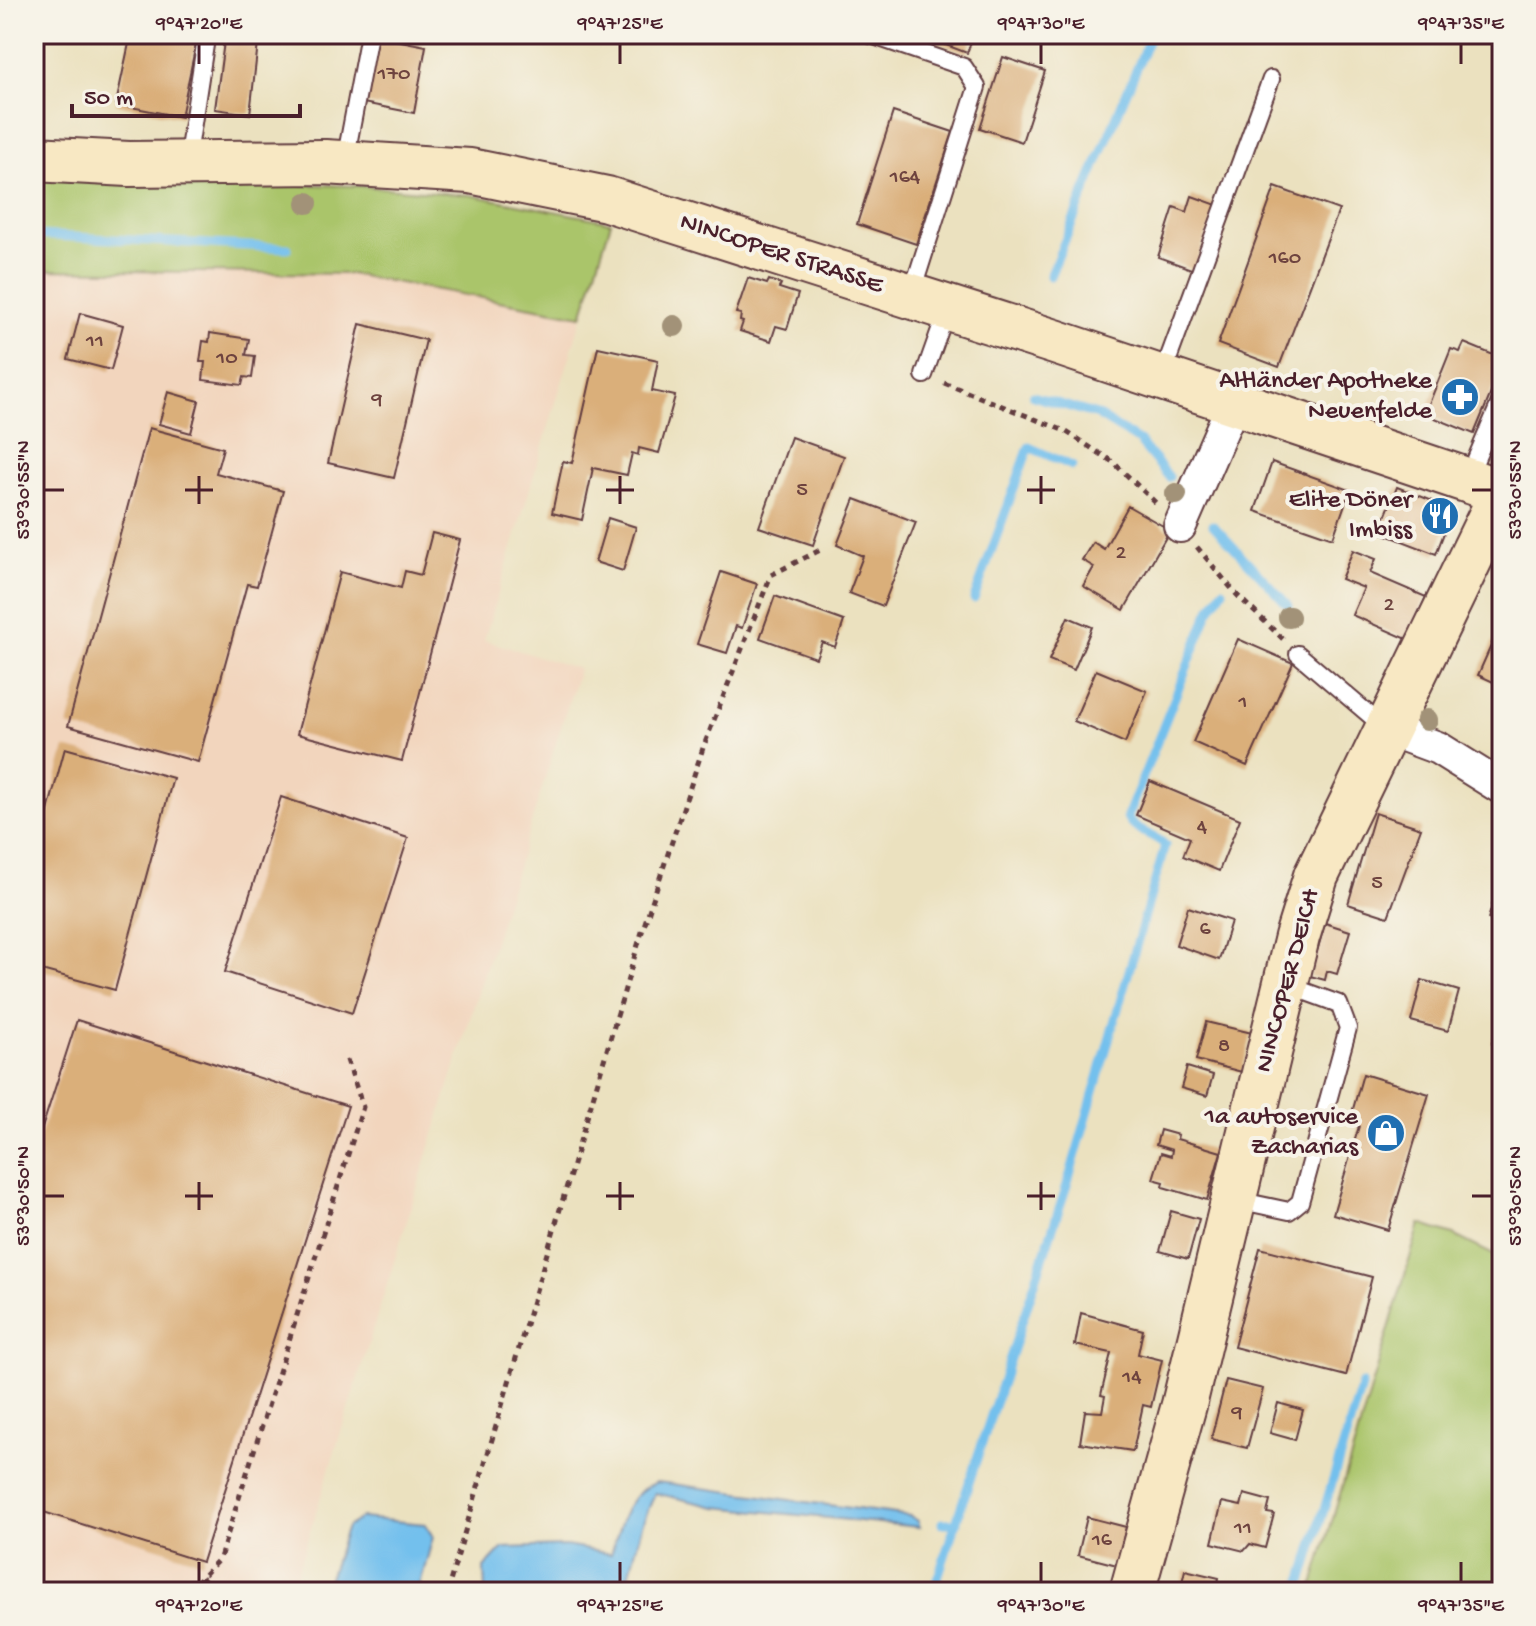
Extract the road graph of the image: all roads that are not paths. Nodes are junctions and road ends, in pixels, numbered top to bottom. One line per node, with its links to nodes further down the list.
1 (369, 34): 6 (lane)
2 (868, 34): 8 (lane)
3 (205, 45): 7 (lane)
4 (1271, 79): 10 (lane)
5 (34, 159): 7 (main road, NINCOPER STRASSE)
6 (345, 163): 7 (main road, NINCOPER STRASSE); 8 (main road, NINCOPER STRASSE)
7 (187, 164)
8 (929, 302): 9 (lane); 10 (main road, NINCOPER STRASSE)
9 (924, 375)
10 (1162, 378): 12 (main road, NINCOPER STRASSE)
11 (1502, 398): 13 (lane)
12 (1234, 402): 13 (main road, NINCOPER STRASSE); 14 (street)
13 (1491, 488): 16 (main road, NINCOPER DEICH)
14 (1180, 526)
15 (1298, 654): 16 (lane)
16 (1387, 729): 17 (street); 18 (main road, NINCOPER DEICH)
17 (1502, 788)
18 (1286, 985): 19 (main road, NINCOPER DEICH); 19 (lane)
19 (1234, 1199): 20 (main road, NINCOPER DEICH)
20 (1132, 1592)

